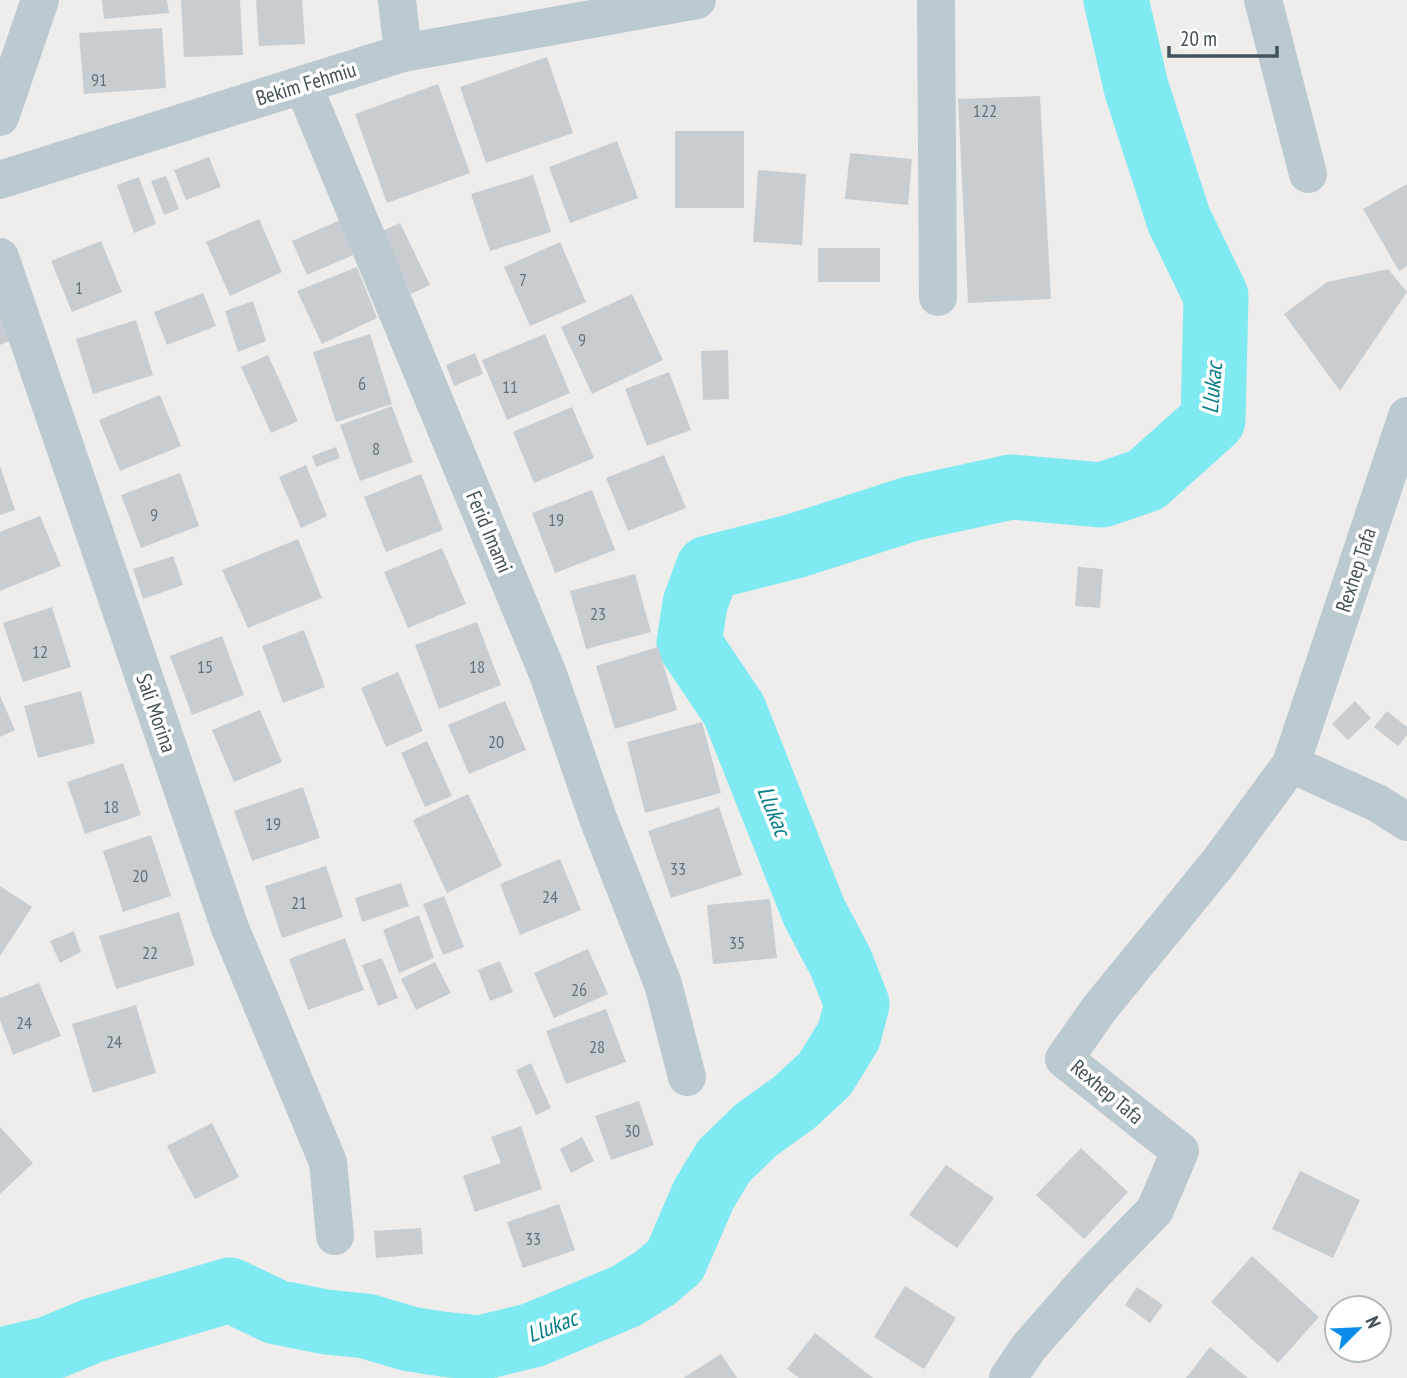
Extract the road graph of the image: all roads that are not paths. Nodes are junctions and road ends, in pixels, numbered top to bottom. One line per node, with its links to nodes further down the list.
1 (40, 0): 9 (street)
2 (397, 0): 7 (street)
3 (697, 0): 6 (street, Bekim Fehmiu)
4 (936, 0): 13 (street)
5 (1263, 0): 10 (street)
6 (618, 7): 7 (street, Bekim Fehmiu)
7 (403, 53): 8 (street, Bekim Fehmiu)
8 (303, 85): 11 (street, Bekim Fehmiu); 17 (street, Ferid Imami)
9 (0, 117)
10 (1308, 174)
11 (0, 180)
12 (0, 257): 18 (street, Sali Morina)
13 (938, 297)
14 (1407, 416): 15 (street, Rexhep Tafa)
15 (1291, 764): 16 (street); 19 (street, Rexhep Tafa)
16 (1407, 822)
17 (687, 1077)
18 (335, 1236)
19 (1008, 1378)

